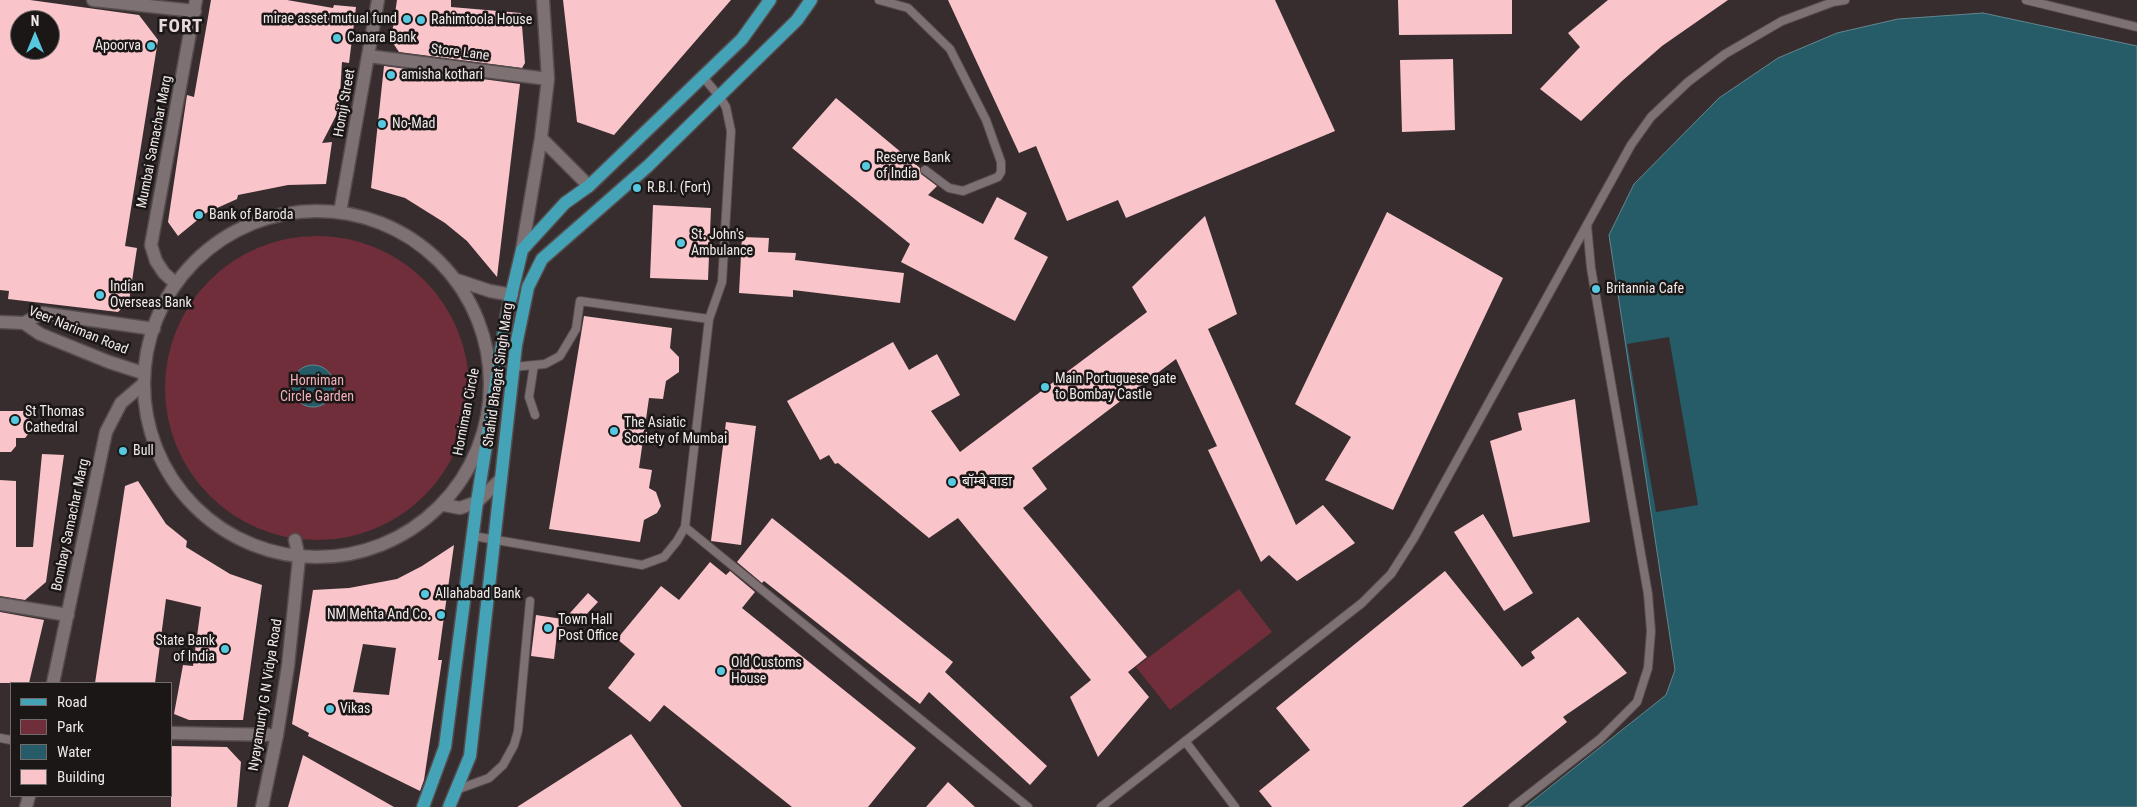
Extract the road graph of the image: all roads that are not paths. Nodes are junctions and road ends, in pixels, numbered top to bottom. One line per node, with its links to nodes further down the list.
1 (94, 0): 9 (street)
2 (378, 0): 11 (street, Homji Street)
3 (543, 0): 13 (street)
4 (770, 0): 12 (main road, Shahid Bhagat Singh Marg)
5 (812, 0): 14 (main road, Shahid Bhagat Singh Marg)
6 (879, 0): 16 (lane)
7 (1845, 0): 19 (lane)
8 (2026, 0): 10 (lane)
9 (195, 5): 24 (street, Mumbai Samachar Marg)
10 (2137, 26)
11 (368, 56): 13 (street, Store Lane); 18 (street, Homji Street)
12 (703, 77): 14 (lane); 17 (main road, Shahid Bhagat Singh Marg)
13 (548, 79): 15 (street)
14 (719, 96): 22 (main road, Shahid Bhagat Singh Marg); 26 (lane)
15 (541, 138): 17 (street); 20 (street)
16 (925, 170)
17 (589, 186): 20 (main road, Shahid Bhagat Singh Marg)
18 (340, 212): 23 (street, Horniman Circle); 24 (street, Horniman Circle)
19 (1587, 225): 48 (lane); 56 (lane)
20 (522, 250): 21 (main road, Shahid Bhagat Singh Marg)
21 (517, 272): 22 (main road); 25 (main road, Shahid Bhagat Singh Marg)
22 (532, 277): 31 (main road, Shahid Bhagat Singh Marg)
23 (457, 280): 25 (street); 36 (street, Horniman Circle)
24 (175, 283): 29 (street, Horniman Circle)
25 (512, 295): 35 (main road, Shahid Bhagat Singh Marg)
26 (709, 319): 30 (lane); 37 (lane)
27 (0, 322): 28 (street, Veer Nariman Road)
28 (24, 323): 29 (street); 32 (street, Veer Nariman Road)
29 (154, 329): 32 (street, Horniman Circle)
30 (534, 365): 31 (lane); 33 (lane)
31 (513, 367): 34 (main road, Shahid Bhagat Singh Marg)
32 (142, 379): 41 (street, Horniman Circle); 44 (street, Bombay Samachar Marg)
33 (535, 415)
34 (501, 479): 35 (street); 40 (main road, Shahid Bhagat Singh Marg)
35 (477, 502): 36 (street); 38 (main road, Shahid Bhagat Singh Marg)
36 (444, 505): 41 (street, Horniman Circle)
37 (685, 527): 40 (lane); 53 (lane)
38 (473, 536): 40 (lane); 51 (main road, Shahid Bhagat Singh Marg)
39 (295, 540): 41 (street, Nyayamurty G N Vidya Road)
40 (495, 540): 49 (main road, Shahid Bhagat Singh Marg)
41 (299, 558): 47 (street, Nyayamurty G N Vidya Road)
42 (530, 601): 49 (lane)
43 (0, 604): 44 (street)
44 (68, 615): 45 (street, Bombay Samachar Marg)
45 (53, 682)
46 (172, 733): 47 (street)
47 (277, 735): 50 (street, Nyayamurty G N Vidya Road)
48 (1186, 741): 54 (lane); 55 (lane)
49 (456, 790): 52 (main road, Shahid Bhagat Singh Marg)
50 (262, 807)
51 (424, 807)
52 (449, 807)
53 (1028, 807)
54 (1101, 807)
55 (1236, 807)
56 (1513, 807)

